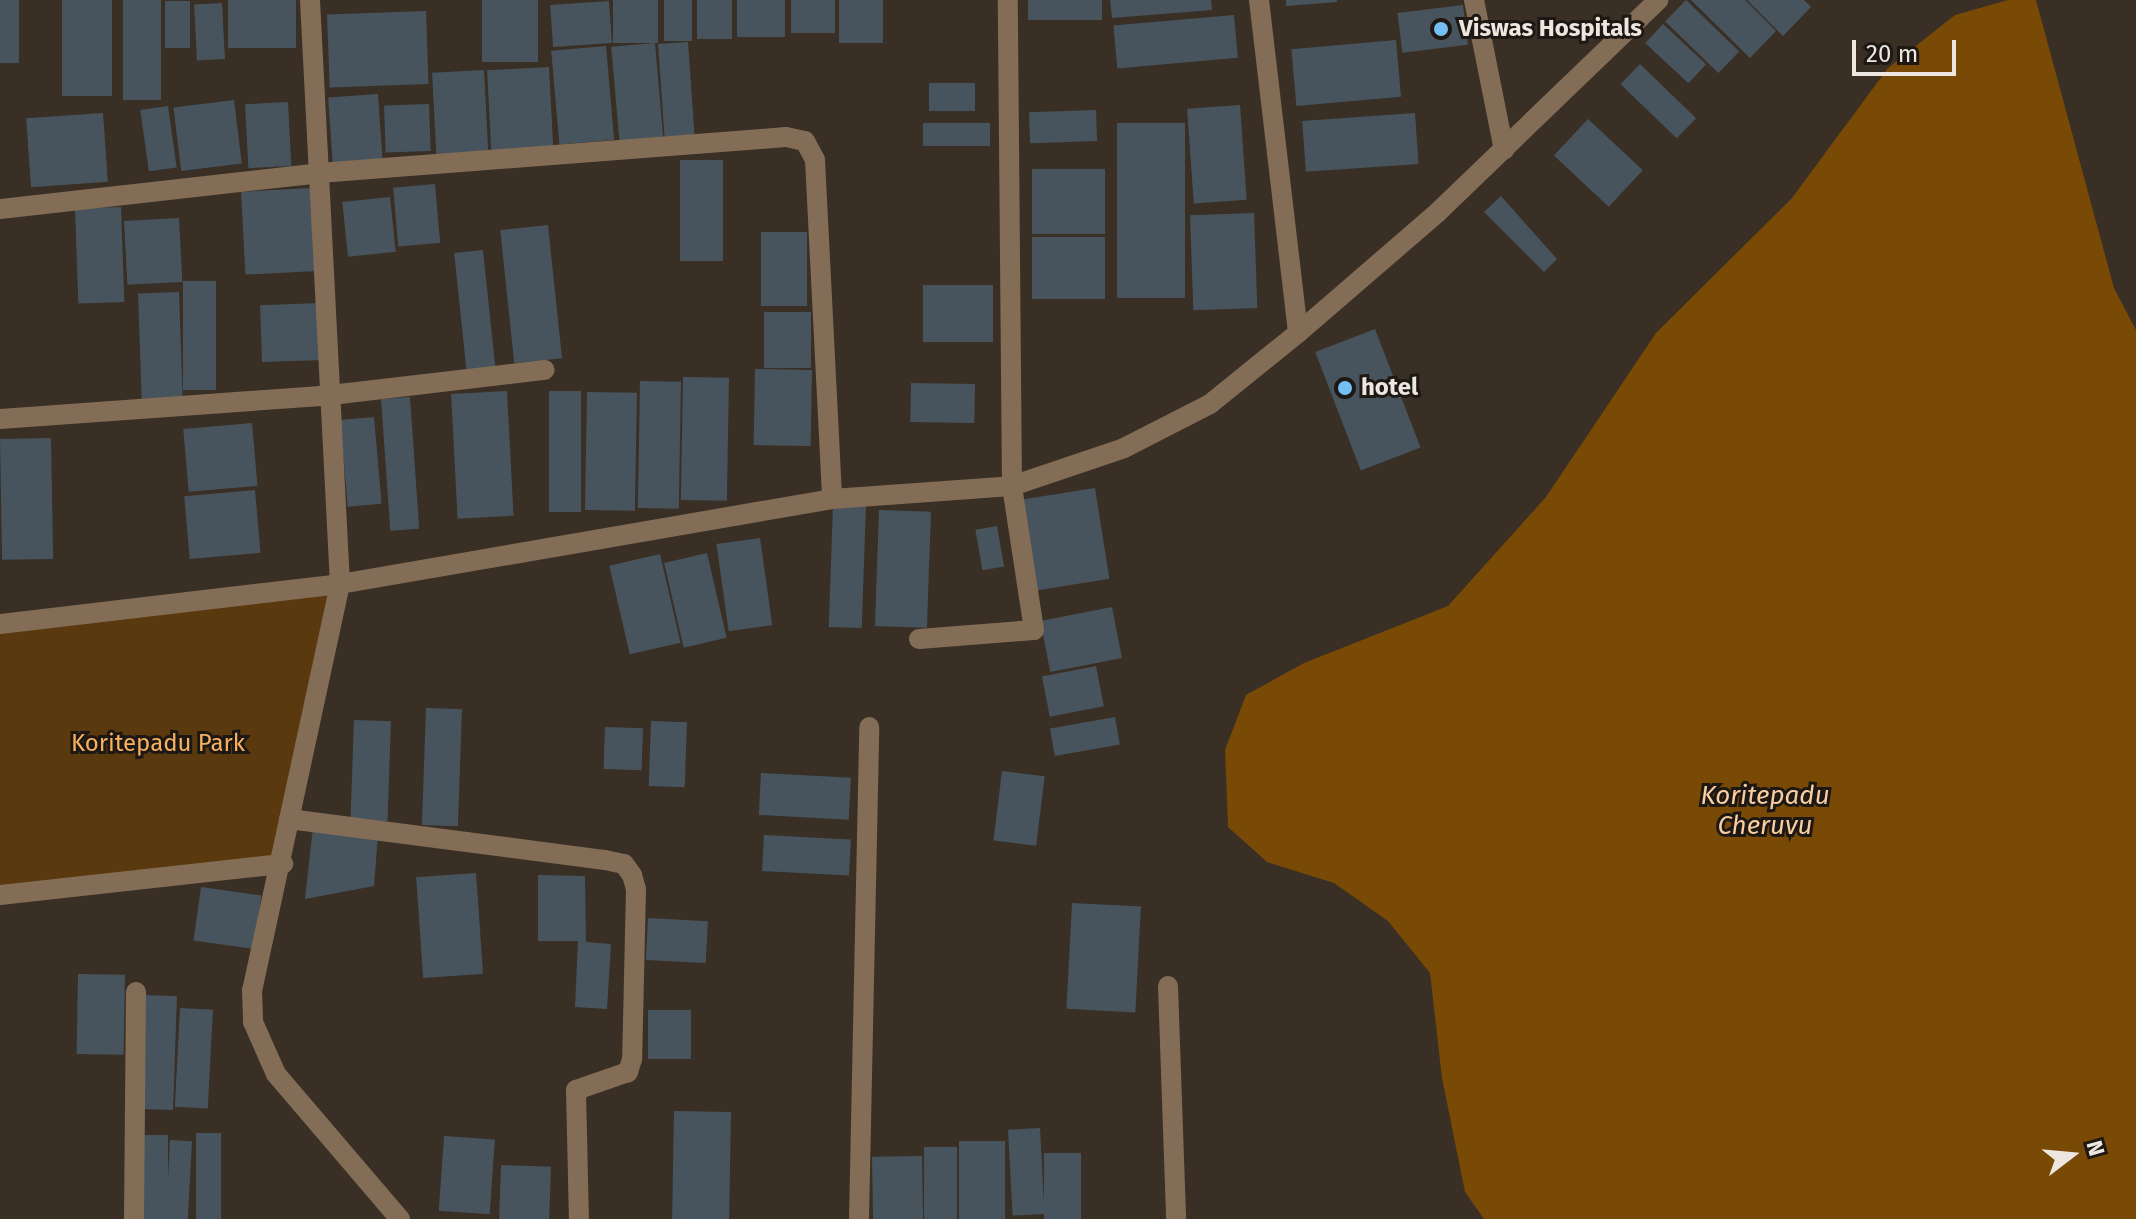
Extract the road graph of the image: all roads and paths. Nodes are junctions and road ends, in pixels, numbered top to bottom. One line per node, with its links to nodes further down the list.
1 (310, 0): 7 (street)
2 (1008, 0): 13 (street)
3 (1259, 0): 9 (street)
4 (1474, 0): 6 (street)
5 (1658, 0): 6 (street)
6 (1504, 150): 9 (street)
7 (319, 173): 8 (street); 11 (street); 14 (street)
8 (0, 209)
9 (1298, 333): 13 (street)
10 (545, 370): 11 (street)
11 (331, 395): 12 (street); 15 (street)
12 (0, 419)
13 (1012, 486): 14 (street); 17 (street)
14 (832, 499): 15 (street)
15 (340, 584): 16 (street); 19 (street)
16 (0, 624)
17 (919, 639)
18 (869, 727): 27 (street)
19 (289, 819): 20 (street); 26 (street)
20 (283, 864): 21 (street); 25 (street)
21 (0, 895)
22 (1168, 986): 28 (street)
23 (136, 992): 24 (street)
24 (134, 1219)
25 (400, 1219)
26 (579, 1219)
27 (859, 1219)
28 (1176, 1219)

